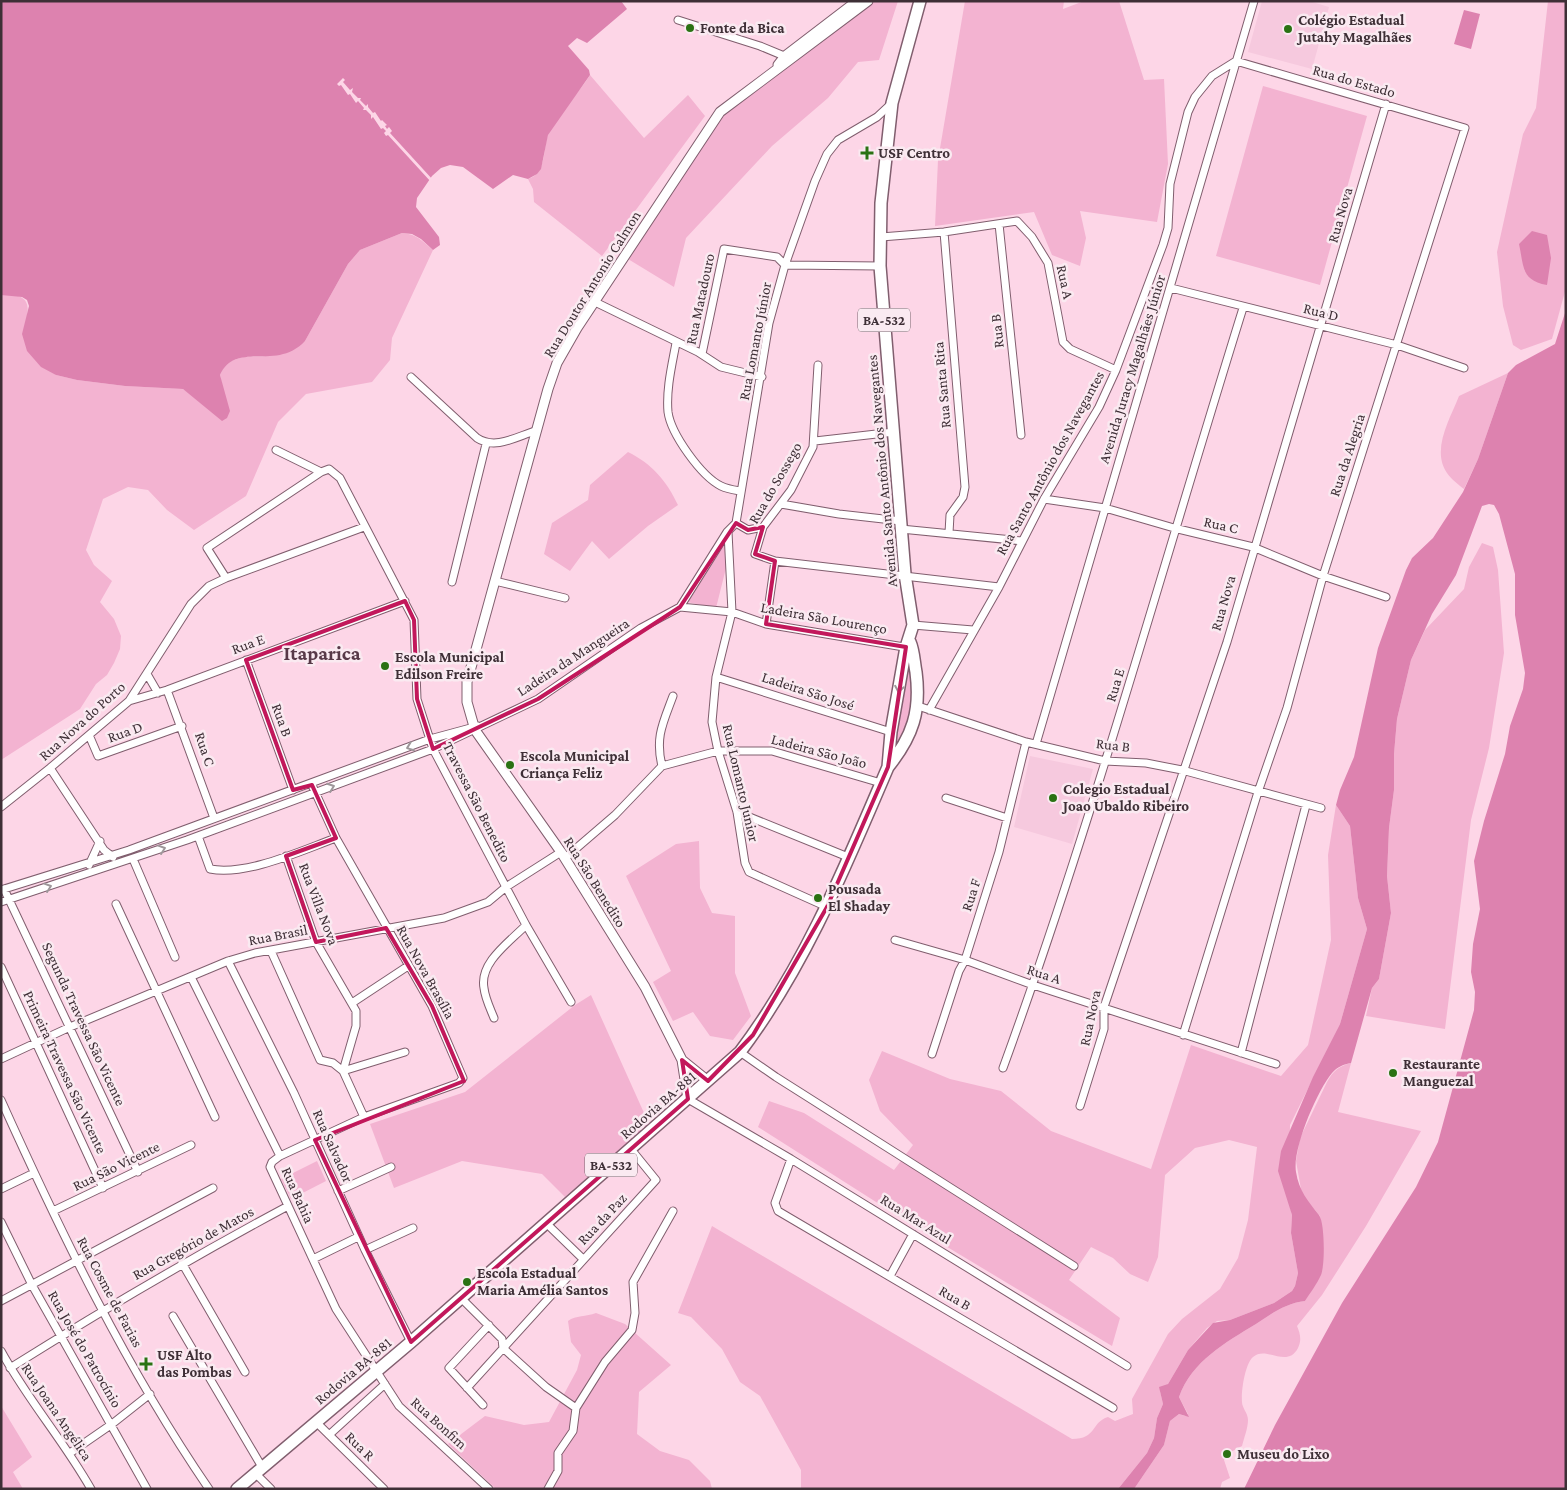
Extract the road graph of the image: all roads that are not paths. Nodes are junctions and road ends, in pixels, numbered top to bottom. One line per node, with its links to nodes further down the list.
1 (857, 1): 6 (street, Rua Doutor Antonio Calmon)
2 (868, 1): 6 (street, Rua Doutor Antonio Calmon)
3 (920, 1): 8 (main road, Avenida Santo Antônio dos Navegantes / BA-532)
4 (1254, 1): 7 (street, Avenida Juracy Magalhães Júnior)
5 (678, 20): 6 (street)
6 (789, 58): 17 (street, Rua Doutor Antonio Calmon)
7 (1236, 61): 9 (street, Rua do Estado); 16 (street, Avenida Juracy Magalhães Júnior); 25 (street, Rua Santo Antônio dos Navegantes)
8 (892, 103): 13 (main road, Avenida Santo Antônio dos Navegantes / BA-532); 14 (street, Rua Lomanto Júnior)
9 (1386, 104): 10 (street, Rua do Estado); 19 (street, Rua Nova)
10 (1465, 128): 21 (street, Rua da Alegria)
11 (998, 224): 12 (street, Rua A); 25 (street, Rua A); 30 (street, Rua B)
12 (944, 232): 13 (street, Rua A); 45 (street, Rua Santa Rita)
13 (881, 237): 15 (main road, Avenida Santo Antônio dos Navegantes / BA-532)
14 (785, 265): 15 (street); 22 (street, Rua Matadouro); 27 (street, Rua Lomanto Júnior)
15 (880, 266): 29 (main road, Avenida Santo Antônio dos Navegantes / BA-532)
16 (1171, 288): 18 (street, Rua D); 38 (street, Avenida Juracy Magalhães Júnior)
17 (594, 302): 20 (street); 28 (street, Rua Doutor Antonio Calmon)
18 (1243, 308): 19 (street, Rua D); 43 (street, Rua E)
19 (1322, 327): 21 (street, Rua D); 47 (street, Rua Nova)
20 (676, 343): 22 (street); 35 (street)
21 (1397, 345): 24 (street, Rua D); 50 (street, Rua da Alegria)
22 (702, 354): 27 (street)
23 (818, 365): 31 (street, Rua do Sossego)
24 (1464, 368)
25 (1116, 370): 36 (street, Rua Santo Antônio dos Navegantes)
26 (411, 377): 32 (street)
27 (762, 377): 35 (street, Rua Lomanto Júnior)
28 (535, 431): 32 (street); 52 (street, Rua Doutor Antonio Calmon)
29 (894, 432): 31 (street); 40 (main road, Avenida Santo Antônio dos Navegantes / BA-532)
30 (1021, 435)
31 (815, 441): 37 (street, Rua do Sossego)
32 (486, 444): 53 (street)
33 (276, 450): 34 (street, Travessa São Benedito)
34 (321, 472): 41 (street, Travessa São Benedito); 51 (street)
35 (740, 491): 39 (street, Rua Lomanto Júnior)
36 (1044, 499): 38 (street, Rua C); 46 (street, Rua Santo Antônio dos Navegantes)
37 (781, 504): 40 (street); 42 (street, Rua do Sossego)
38 (1105, 508): 43 (street, Rua C); 79 (street, Avenida Juracy Magalhães Júnior)
39 (736, 523): 42 (street); 44 (street)
40 (901, 525): 45 (street); 49 (main road, Avenida Santo Antônio dos Navegantes / BA-532)
41 (364, 527): 51 (street, Rua Nova do Porto); 57 (street, Travessa São Benedito)
42 (763, 527): 48 (street, Rua do Sossego)
43 (1174, 528): 47 (street, Rua C); 82 (street, Rua E)
44 (728, 532): 58 (street); 59 (street, Rua Lomanto Junior)
45 (949, 533): 46 (street)
46 (1022, 541): 54 (street, Rua Santo Antônio dos Navegantes)
47 (1254, 547): 50 (street, Rua C); 86 (street, Rua Nova)
48 (775, 561): 49 (street); 60 (street)
49 (905, 574): 54 (street); 61 (main road, Avenida Santo Antônio dos Navegantes / BA-532)
50 (1323, 576): 55 (street, Rua C); 90 (street, Rua da Alegria)
51 (226, 578): 65 (street, Rua Nova do Porto)
52 (495, 581): 56 (street); 74 (street, Rua Doutor Antonio Calmon)
53 (452, 582)
54 (999, 587): 62 (street, Rua Santo Antônio dos Navegantes)
55 (1386, 597)
56 (565, 598)
57 (405, 601): 64 (street, Rua E); 77 (street, Travessa São Benedito)
58 (680, 607): 59 (street, Ladeira São Lourenço); 74 (street, Ladeira da Mangueira)
59 (732, 612): 60 (street, Ladeira São Lourenço); 66 (street, Rua Lomanto Junior)
60 (766, 624): 63 (street, Ladeira São Lourenço)
61 (913, 625): 62 (street); 63 (main road, Avenida Santo Antônio dos Navegantes / BA-532)
62 (973, 630): 72 (street, Rua Santo Antônio dos Navegantes)
63 (910, 646): 71 (main road, Avenida Santo Antônio dos Navegantes / BA-532); 75 (main road, Avenida Santo Antônio dos Navegantes / BA-532, one-way to 75)
64 (246, 660): 67 (street, Rua E); 89 (street, Rua B)
65 (148, 674): 68 (street); 70 (street, Rua Nova do Porto)
66 (716, 677): 75 (street, Ladeira São José); 81 (street, Rua Lomanto Junior)
67 (168, 690): 68 (street, Rua E); 73 (street, Rua C)
68 (158, 693): 70 (street, Rua E)
69 (673, 696): 83 (street)
70 (129, 701): 76 (street, Rua Nova do Porto)
71 (918, 706): 72 (street, Rua B); 84 (main road, BA-532)
72 (929, 710): 78 (street, Rua B)
73 (182, 726): 76 (street, Rua D); 99 (street, Rua C)
74 (476, 728): 77 (street); 80 (street); 106 (street, Rua São Benedito)
75 (891, 732): 84 (main road, Avenida Santo Antônio dos Navegantes / BA-532)
76 (89, 735): 85 (street, Rua Nova do Porto)
77 (430, 739): 80 (street, Travessa São Benedito); 88 (street, one-way to 88)
78 (1026, 742): 79 (street, Rua B); 100 (street, Rua F)
79 (1036, 744): 82 (street, Rua B)
80 (433, 749): 91 (street, one-way to 80); 114 (street, Travessa São Benedito)
81 (718, 751): 83 (street, Ladeira São João); 87 (street, Ladeira São João); 97 (street, Rua Lomanto Junior)
82 (1105, 761): 86 (street, Rua B); 130 (street, Rua E)
83 (662, 766): 106 (street, Rua Brasil)
84 (888, 766): 87 (main road, Rodovia BA-881 / BA-532)
85 (50, 768): 95 (street, Rua Nova do Porto); 105 (street)
86 (1182, 770): 90 (street, Rua B); 134 (street, Rua Nova)
87 (882, 783): 109 (main road, Rodovia BA-881 / BA-532)
88 (312, 784): 89 (street); 91 (street, Rua Nova Brasília)
89 (293, 790): 94 (street)
90 (1258, 792): 93 (street, Rua B); 137 (street)
91 (315, 793): 98 (street); 103 (street, Rua Nova Brasília)
92 (946, 798): 100 (street)
93 (1306, 805): 96 (street, Rua B); 141 (street)
94 (249, 806): 98 (street); 99 (street)
95 (1, 807)
96 (1321, 808)
97 (737, 812): 109 (street); 118 (street, Rua Lomanto Junior)
98 (253, 816): 102 (street)
99 (214, 818): 101 (street)
100 (1007, 818): 126 (street, Rua F)
101 (183, 830): 104 (street); 107 (street)
102 (198, 836): 104 (street); 108 (street)
103 (336, 838): 108 (street); 120 (street, Rua Nova Brasília)
104 (187, 840): 110 (street, one-way to 104)
105 (100, 842): 107 (street); 111 (street)
106 (563, 855): 114 (street, Rua Brasil); 144 (street, Rua São Benedito)
107 (112, 856): 111 (street); 112 (street)
108 (286, 856): 122 (street, Rua Villa Nova)
109 (848, 857): 118 (main road, Rodovia BA-881 / BA-532)
110 (133, 859): 112 (street); 124 (street)
111 (88, 863): 113 (street); 115 (street)
112 (115, 864): 113 (street)
113 (91, 872): 116 (street, one-way to 113)
114 (506, 887): 119 (street, Travessa São Benedito); 120 (street, Rua Brasil)
115 (2, 889): 116 (street, Segunda Travessa São Vicente)
116 (5, 901): 136 (street, Segunda Travessa São Vicente)
117 (116, 904): 131 (street)
118 (827, 907): 140 (main road, Rodovia BA-881 / BA-532)
119 (526, 925): 132 (street, Travessa São Benedito); 135 (street)
120 (386, 928): 122 (street, Rua Brasil); 127 (street, Rua Nova Brasília)
121 (895, 940): 126 (street, Rua A)
122 (316, 942): 123 (street, Rua Brasil); 133 (street, Rua Villa Nova)
123 (271, 951): 125 (street, Rua Brasil); 147 (street)
124 (175, 956)
125 (228, 960): 129 (street, Rua Brasil); 154 (street, Rua Salvador)
126 (965, 960): 130 (street, Rua A); 142 (street, Rua F)
127 (408, 966): 133 (street); 153 (street, Rua Nova Brasília)
128 (1, 967): 138 (street, Primeira Travessa São Vicente)
129 (191, 977): 131 (street, Rua Brasil); 157 (street, Rua Bahia)
130 (1033, 985): 134 (street, Rua A); 146 (street, Rua E)
131 (155, 992): 136 (street, Rua Brasil); 152 (street)
132 (571, 1002)
133 (352, 1003): 147 (street, Rua Villa Nova)
134 (1104, 1007): 137 (street, Rua A); 151 (street, Rua Nova)
135 (494, 1018)
136 (70, 1027): 138 (street, Rua Brasil); 160 (street, Segunda Travessa São Vicente)
137 (1183, 1035): 141 (street, Rua A)
138 (36, 1042): 143 (street, Rua Brasil); 162 (street, Primeira Travessa São Vicente)
139 (405, 1052): 147 (street)
140 (740, 1052): 148 (main road, Rodovia BA-881 / BA-532); 179 (street)
141 (1241, 1053): 145 (street, Rua A)
142 (932, 1054)
143 (1, 1059)
144 (682, 1060): 148 (street, Rua São Benedito); 149 (street, Rua São Benedito)
145 (1276, 1064)
146 (1003, 1068)
147 (343, 1071): 153 (street)
148 (708, 1081): 149 (main road, Rodovia BA-881 / BA-532)
149 (688, 1099): 156 (main road, Rodovia BA-881 / BA-532); 158 (street, Rua Mar Azul)
150 (1, 1100): 161 (street, Rua Cosme de Farias)
151 (1080, 1106)
152 (215, 1117)
153 (364, 1117): 154 (street, Rua Nova Brasília)
154 (315, 1140): 157 (street, Rua Nova Brasília); 165 (street, Rua Salvador)
155 (191, 1145): 160 (street, Rua São Vicente)
156 (630, 1148): 170 (main road, Rodovia BA-881 / BA-532); 176 (street, Rua da Paz)
157 (280, 1156): 166 (street, Rua Bahia)
158 (791, 1158): 172 (street, Rua Mar Azul); 180 (street, Rua B)
159 (391, 1167): 165 (street)
160 (138, 1172): 162 (street, Rua São Vicente)
161 (34, 1173): 164 (street); 167 (street, Rua Cosme de Farias)
162 (103, 1188): 167 (street, Rua São Vicente)
163 (213, 1188): 177 (street)
164 (1, 1189)
165 (338, 1191): 173 (street, Rua Salvador)
166 (288, 1206): 175 (street, Rua Bahia); 178 (street, Rua Gregório de Matos)
167 (53, 1211): 177 (street, Rua Cosme de Farias)
168 (673, 1211): 199 (street)
169 (1, 1222): 181 (street, Rua José do Patrocínio)
170 (546, 1223): 176 (street); 182 (main road, Rodovia BA-881 / BA-532)
171 (413, 1228): 174 (street)
172 (913, 1234): 180 (street); 191 (street, Rua Mar Azul)
173 (358, 1237): 174 (street, Rua Salvador); 175 (street)
174 (364, 1250): 188 (street, Rua Salvador)
175 (313, 1259): 193 (street, Rua Bahia)
176 (583, 1259): 189 (street, Rua da Paz)
177 (77, 1261): 181 (street); 184 (street, Rua Cosme de Farias)
178 (182, 1263): 184 (street, Rua Gregório de Matos); 194 (street)
179 (1074, 1266)
180 (890, 1276): 200 (street, Rua B)
181 (32, 1284): 183 (street); 187 (street, Rua José do Patrocínio)
182 (460, 1298): 186 (street); 188 (main road, Rodovia BA-881 / BA-532)
183 (1, 1301)
184 (102, 1310): 187 (street, Rua Gregório de Matos); 197 (street, Rua Cosme de Farias)
185 (173, 1316): 205 (street)
186 (488, 1326): 189 (street); 196 (street)
187 (60, 1336): 192 (street, Rua Gregório de Matos); 202 (street, Rua José do Patrocínio)
188 (411, 1342): 193 (main road, Rodovia BA-881 / BA-532)
189 (503, 1348): 196 (street, Rua da Paz); 199 (street)
190 (1, 1351): 192 (street, Rua Joana Angélica)
191 (1127, 1366)
192 (10, 1368): 204 (street, Rua Joana Angélica)
193 (378, 1370): 195 (street, Rua Bonfim); 201 (main road, Rodovia BA-881 / BA-532)
194 (245, 1372)
195 (385, 1384): 203 (street); 212 (street, Rua Bonfim)
196 (467, 1388): 198 (street)
197 (150, 1394): 202 (street); 208 (street, Rua Cosme de Farias)
198 (483, 1405)
199 (576, 1408): 213 (street)
200 (1113, 1408)
201 (316, 1422): 203 (street, Rua R); 205 (main road, Rodovia BA-881 / BA-532)
202 (112, 1424): 204 (street); 207 (street, Rua José do Patrocínio)
203 (329, 1435): 211 (street, Rua R)
204 (70, 1453): 206 (street, Rua Joana Angélica)
205 (258, 1470): 209 (main road, Rodovia BA-881 / BA-532); 210 (street)
206 (91, 1489)
207 (148, 1489)
208 (209, 1489)
209 (237, 1489)
210 (271, 1489)
211 (384, 1489)
212 (489, 1489)
213 (548, 1489)

